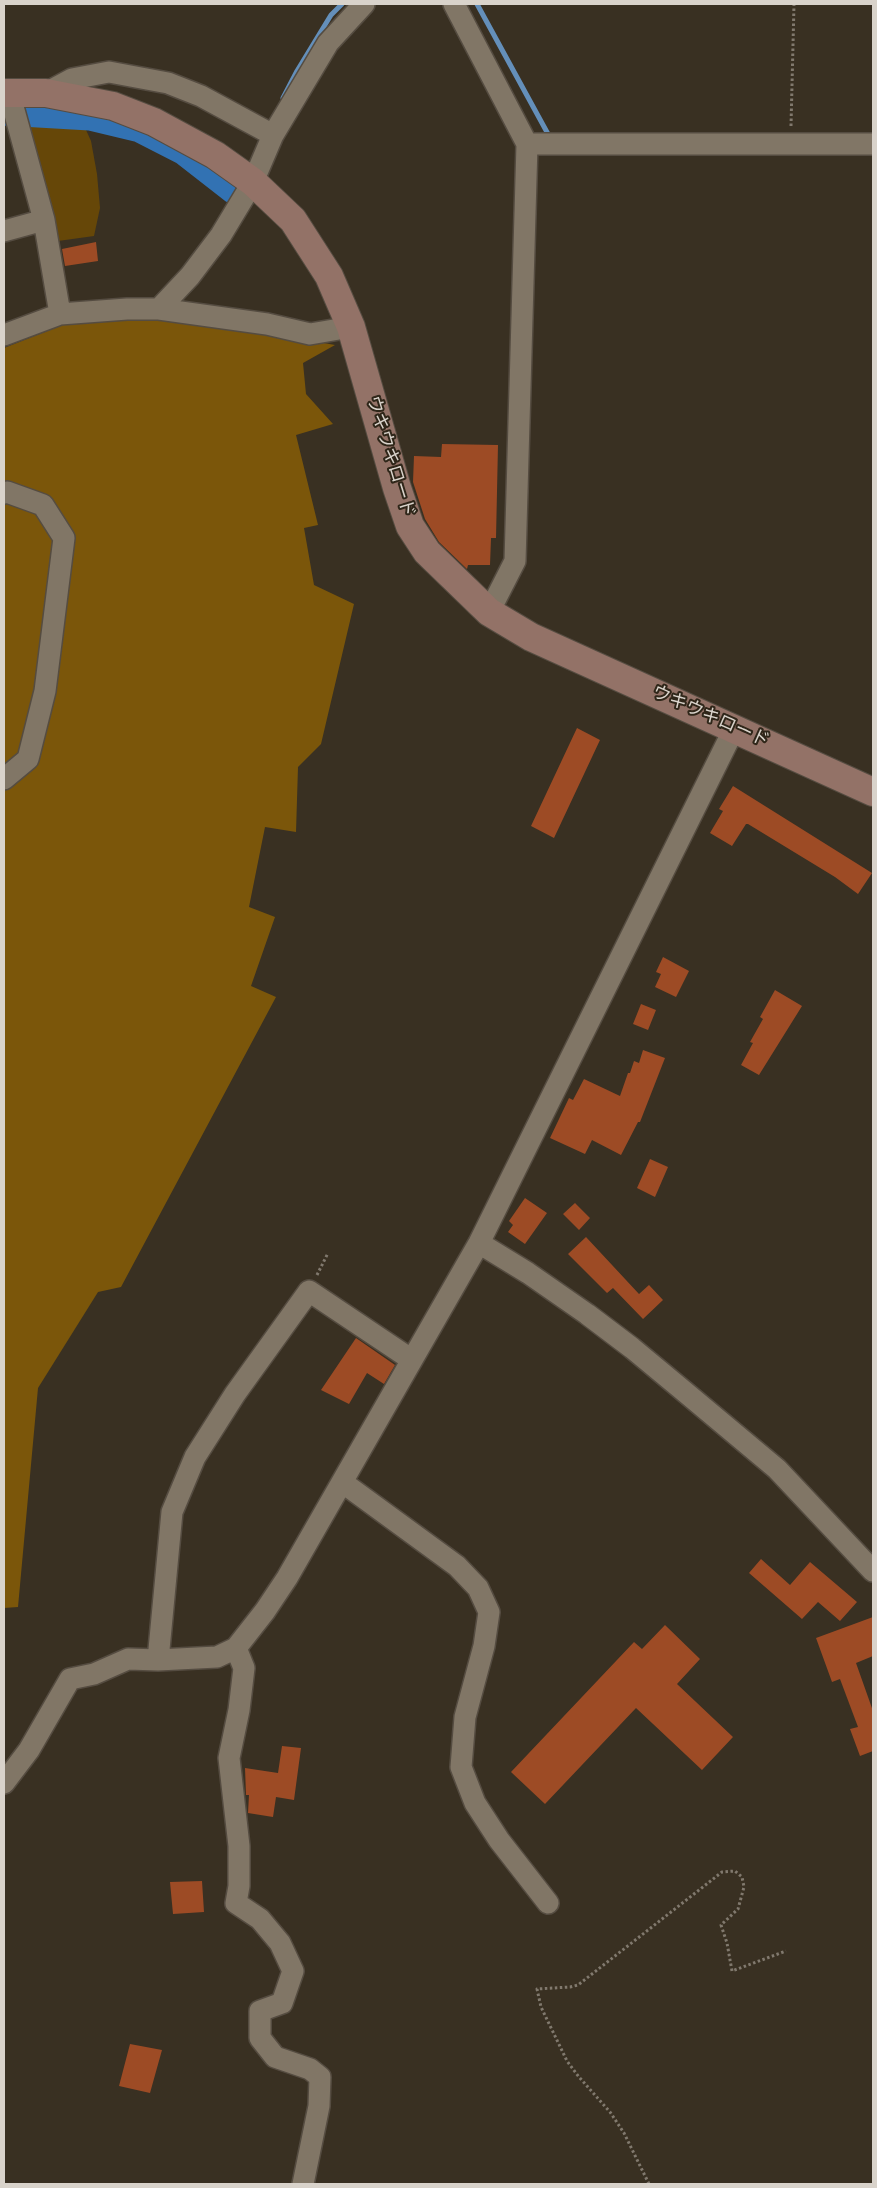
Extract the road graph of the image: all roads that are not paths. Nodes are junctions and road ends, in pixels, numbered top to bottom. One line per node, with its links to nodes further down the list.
1 (364, 4): 5 (street)
2 (454, 4): 6 (street)
3 (7, 92): 4 (street, ウキウキロード); 9 (street)
4 (46, 93): 5 (street); 8 (street, ウキウキロード)
5 (273, 135): 8 (street)
6 (527, 144): 7 (street); 16 (street)
7 (873, 144)
8 (253, 182): 11 (street); 13 (street, ウキウキロード)
9 (44, 220): 10 (street); 12 (street)
10 (4, 231)
11 (159, 309): 12 (street); 13 (street)
12 (60, 314): 14 (street)
13 (351, 327): 16 (street, ウキウキロード)
14 (4, 335)
15 (4, 494): 18 (street)
16 (489, 612): 17 (street, ウキウキロード)
17 (734, 729): 19 (street, ウキウキロード); 20 (street)
18 (4, 779)
19 (873, 792)
20 (479, 1243): 21 (street); 23 (street)
21 (412, 1360): 22 (street); 25 (street)
22 (342, 1482): 24 (street); 27 (street)
23 (873, 1571)
24 (236, 1648): 25 (street); 28 (street)
25 (158, 1660): 26 (street)
26 (4, 1783)
27 (548, 1903)
28 (303, 2184)

